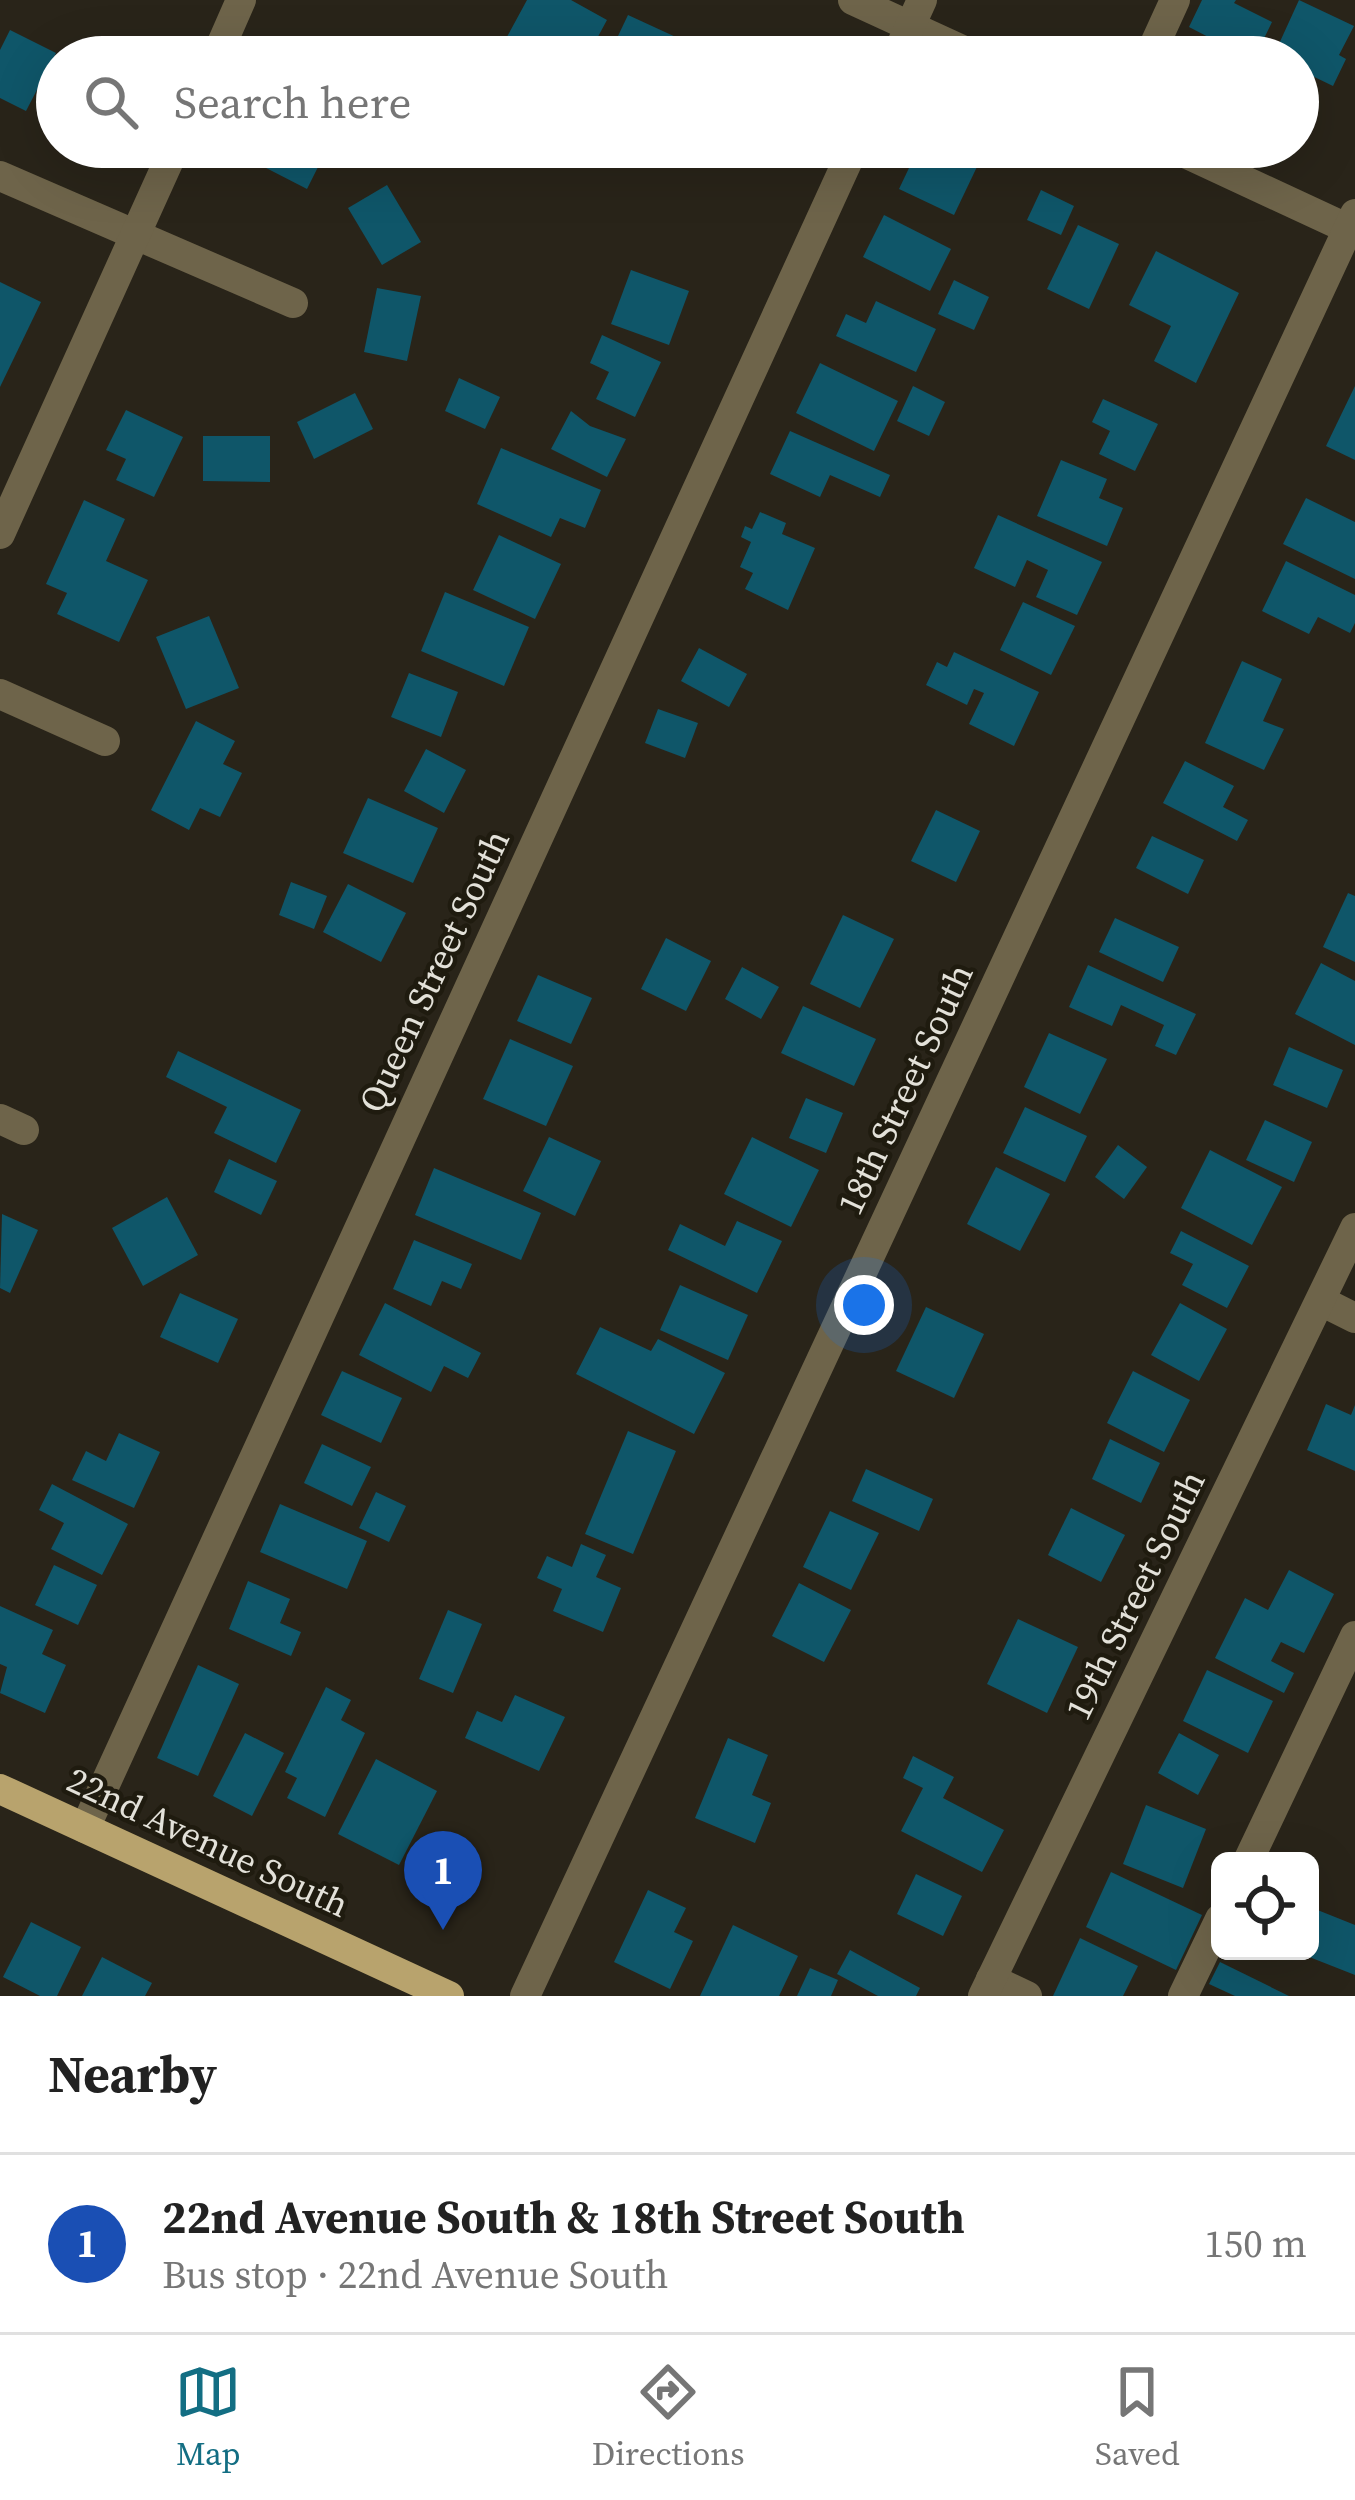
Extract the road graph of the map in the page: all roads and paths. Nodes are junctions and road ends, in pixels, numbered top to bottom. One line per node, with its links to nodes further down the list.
1 (242, 0): 5 (street)
2 (854, 0): 4 (street)
3 (1175, 0): 7 (street)
4 (916, 13): 6 (street)
5 (226, 36)
6 (948, 36)
7 (1159, 36)
8 (165, 168): 13 (street)
9 (844, 168): 23 (street, Queen Street South)
10 (1221, 168): 12 (street)
11 (0, 176): 13 (street)
12 (1353, 225): 28 (street, 18th Street South)
13 (135, 235): 14 (street); 15 (street)
14 (293, 303)
15 (0, 534)
16 (0, 694): 17 (street)
17 (105, 741)
18 (1355, 1228): 19 (street, 19th Street South)
19 (1321, 1301): 20 (street); 26 (street, 19th Street South)
20 (1355, 1318)
21 (1355, 1636): 24 (street)
22 (0, 1789): 23 (main road, 22nd Avenue South)
23 (86, 1828): 27 (main road, 22nd Avenue South)
24 (1252, 1852)
25 (1211, 1938): 30 (street)
26 (987, 1988): 29 (street)
27 (437, 1993)
28 (525, 1996)
29 (1028, 1996)
30 (1184, 1996)

